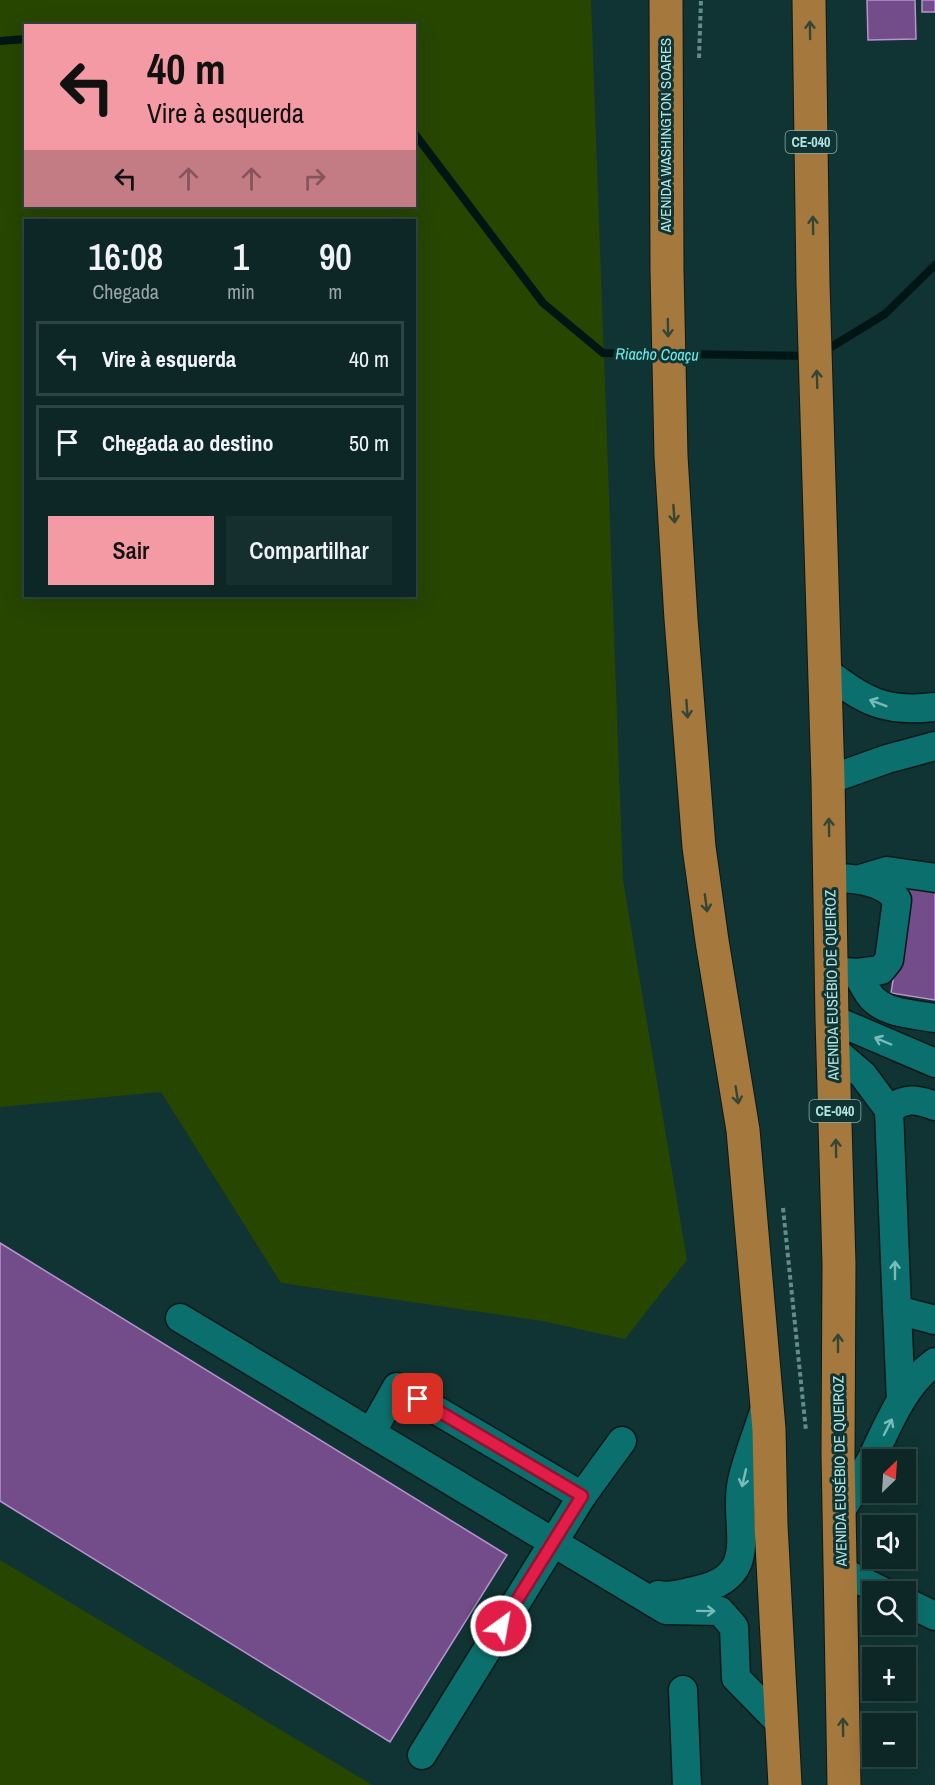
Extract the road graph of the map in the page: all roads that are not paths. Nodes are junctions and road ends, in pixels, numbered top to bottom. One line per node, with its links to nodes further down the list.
1 (666, 0): 20 (highway, AVENIDA WASHINGTON SOARES, one-way to 20)
2 (809, 0): 3 (highway, AVENIDA EUSÉBIO DE QUEIROZ / CE-040, one-way to 2)
3 (825, 671): 4 (street, one-way to 3); 6 (highway, AVENIDA EUSÉBIO DE QUEIROZ / CE-040)
4 (935, 707)
5 (935, 746): 6 (street)
6 (828, 780): 7 (highway, AVENIDA EUSÉBIO DE QUEIROZ / CE-040, one-way to 6)
7 (845, 878): 8 (street); 9 (highway, AVENIDA EUSÉBIO DE QUEIROZ / CE-040); 9 (street)
8 (935, 878)
9 (844, 972): 10 (street); 11 (highway, AVENIDA EUSÉBIO DE QUEIROZ / CE-040)
10 (935, 1018)
11 (833, 1034): 12 (street, one-way to 11); 14 (street); 24 (highway, AVENIDA EUSÉBIO DE QUEIROZ / CE-040, one-way to 11)
12 (935, 1063)
13 (935, 1106): 14 (street)
14 (889, 1110): 15 (street, one-way to 14)
15 (897, 1310): 17 (street); 19 (street)
16 (180, 1318): 21 (street)
17 (935, 1320)
18 (935, 1362): 19 (street)
19 (901, 1400): 24 (street, one-way to 19)
20 (767, 1402): 28 (street, one-way to 28); 32 (highway)
21 (371, 1433): 23 (street); 25 (street)
22 (622, 1441): 23 (street)
23 (582, 1496): 25 (street)
24 (839, 1514): 26 (highway, AVENIDA EUSÉBIO DE QUEIROZ / CE-040)
25 (553, 1543): 28 (street); 33 (street)
26 (841, 1571): 27 (street); 36 (highway, AVENIDA EUSÉBIO DE QUEIROZ / CE-040, one-way to 26)
27 (862, 1581)
28 (632, 1590): 32 (street, one-way to 32)
29 (916, 1607): 30 (street)
30 (935, 1616)
31 (683, 1690): 34 (street)
32 (782, 1725): 35 (highway)
33 (422, 1755)
34 (687, 1785)
35 (785, 1785)
36 (844, 1785)

